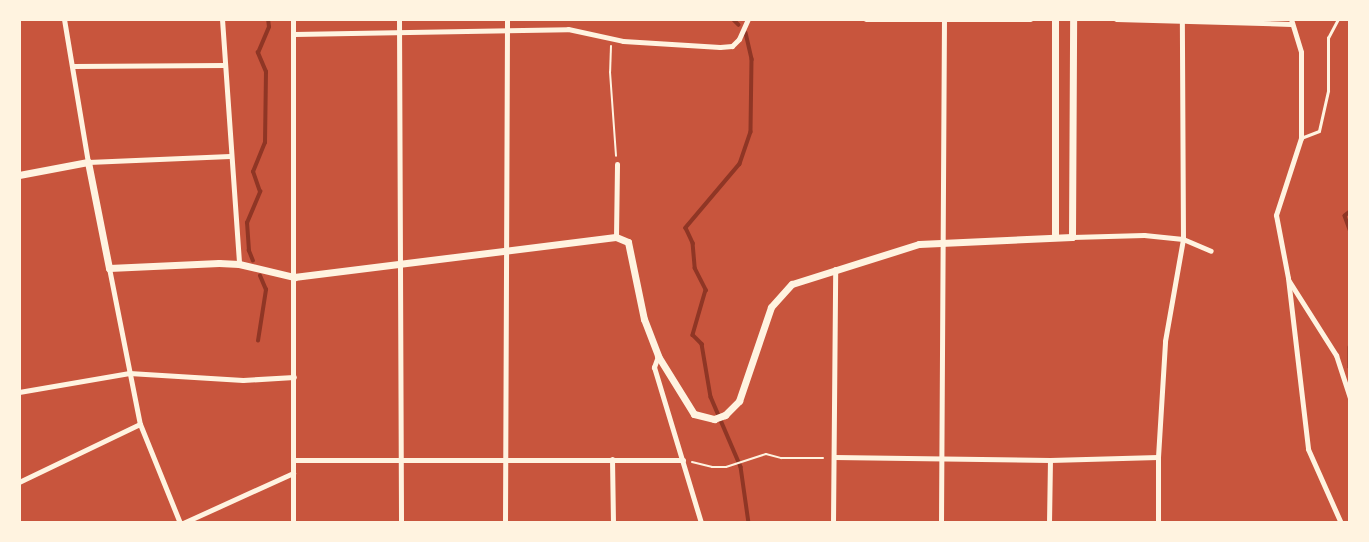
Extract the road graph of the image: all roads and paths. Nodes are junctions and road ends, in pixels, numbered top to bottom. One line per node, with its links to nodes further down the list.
1 (64, 19): 21 (street)
2 (222, 19): 20 (street)
3 (293, 19): 18 (street)
4 (399, 19): 17 (street)
5 (507, 19): 16 (street)
6 (748, 19): 19 (street)
7 (866, 19): 13 (street)
8 (1030, 19): 13 (street)
9 (1055, 19): 27 (street)
10 (1073, 19): 29 (street)
11 (1116, 19): 14 (street)
12 (1338, 19): 22 (lane)
13 (944, 20): 31 (street)
14 (1182, 20): 15 (street); 30 (street)
15 (1291, 21): 22 (street)
16 (507, 30): 17 (street); 19 (street); 32 (street)
17 (398, 32): 18 (street); 34 (street)
18 (294, 34): 38 (street)
19 (612, 38): 25 (path)
20 (225, 65): 21 (street); 23 (street)
21 (73, 66): 24 (street)
22 (1301, 138): 39 (street)
23 (230, 156): 24 (street); 35 (street)
24 (88, 162): 26 (street); 36 (street)
25 (617, 164): 28 (street)
26 (19, 175)
27 (1055, 236): 29 (street); 31 (street)
28 (616, 237): 32 (street); 40 (street)
29 (1072, 237): 30 (street)
30 (1183, 239): 33 (street); 47 (street)
31 (942, 241): 37 (street); 51 (street)
32 (507, 248): 34 (street); 49 (street)
33 (1211, 251)
34 (398, 263): 38 (street); 48 (street)
35 (239, 264): 36 (street); 38 (street)
36 (109, 268): 41 (street)
37 (835, 269): 40 (street); 46 (street)
38 (294, 277): 42 (street)
39 (1288, 278): 44 (street); 67 (street)
40 (658, 356): 53 (street)
41 (129, 373): 42 (street); 43 (street); 45 (street)
42 (293, 377): 52 (street)
43 (19, 392)
44 (1350, 398)
45 (140, 424): 56 (street); 57 (street)
46 (834, 457): 51 (street); 53 (path); 63 (street)
47 (1158, 457): 54 (street); 66 (street)
48 (402, 458): 49 (street); 52 (street); 59 (street)
49 (506, 459): 50 (street); 60 (street)
50 (612, 459): 53 (street); 61 (street)
51 (941, 459): 54 (street); 64 (street)
52 (293, 460): 55 (street)
53 (683, 460): 62 (street)
54 (1049, 460): 65 (street)
55 (293, 472): 57 (street); 58 (street)
56 (19, 482)
57 (181, 523)
58 (293, 523)
59 (401, 523)
60 (505, 523)
61 (612, 523)
62 (701, 523)
63 (833, 523)
64 (941, 523)
65 (1049, 523)
66 (1158, 523)
67 (1340, 523)

